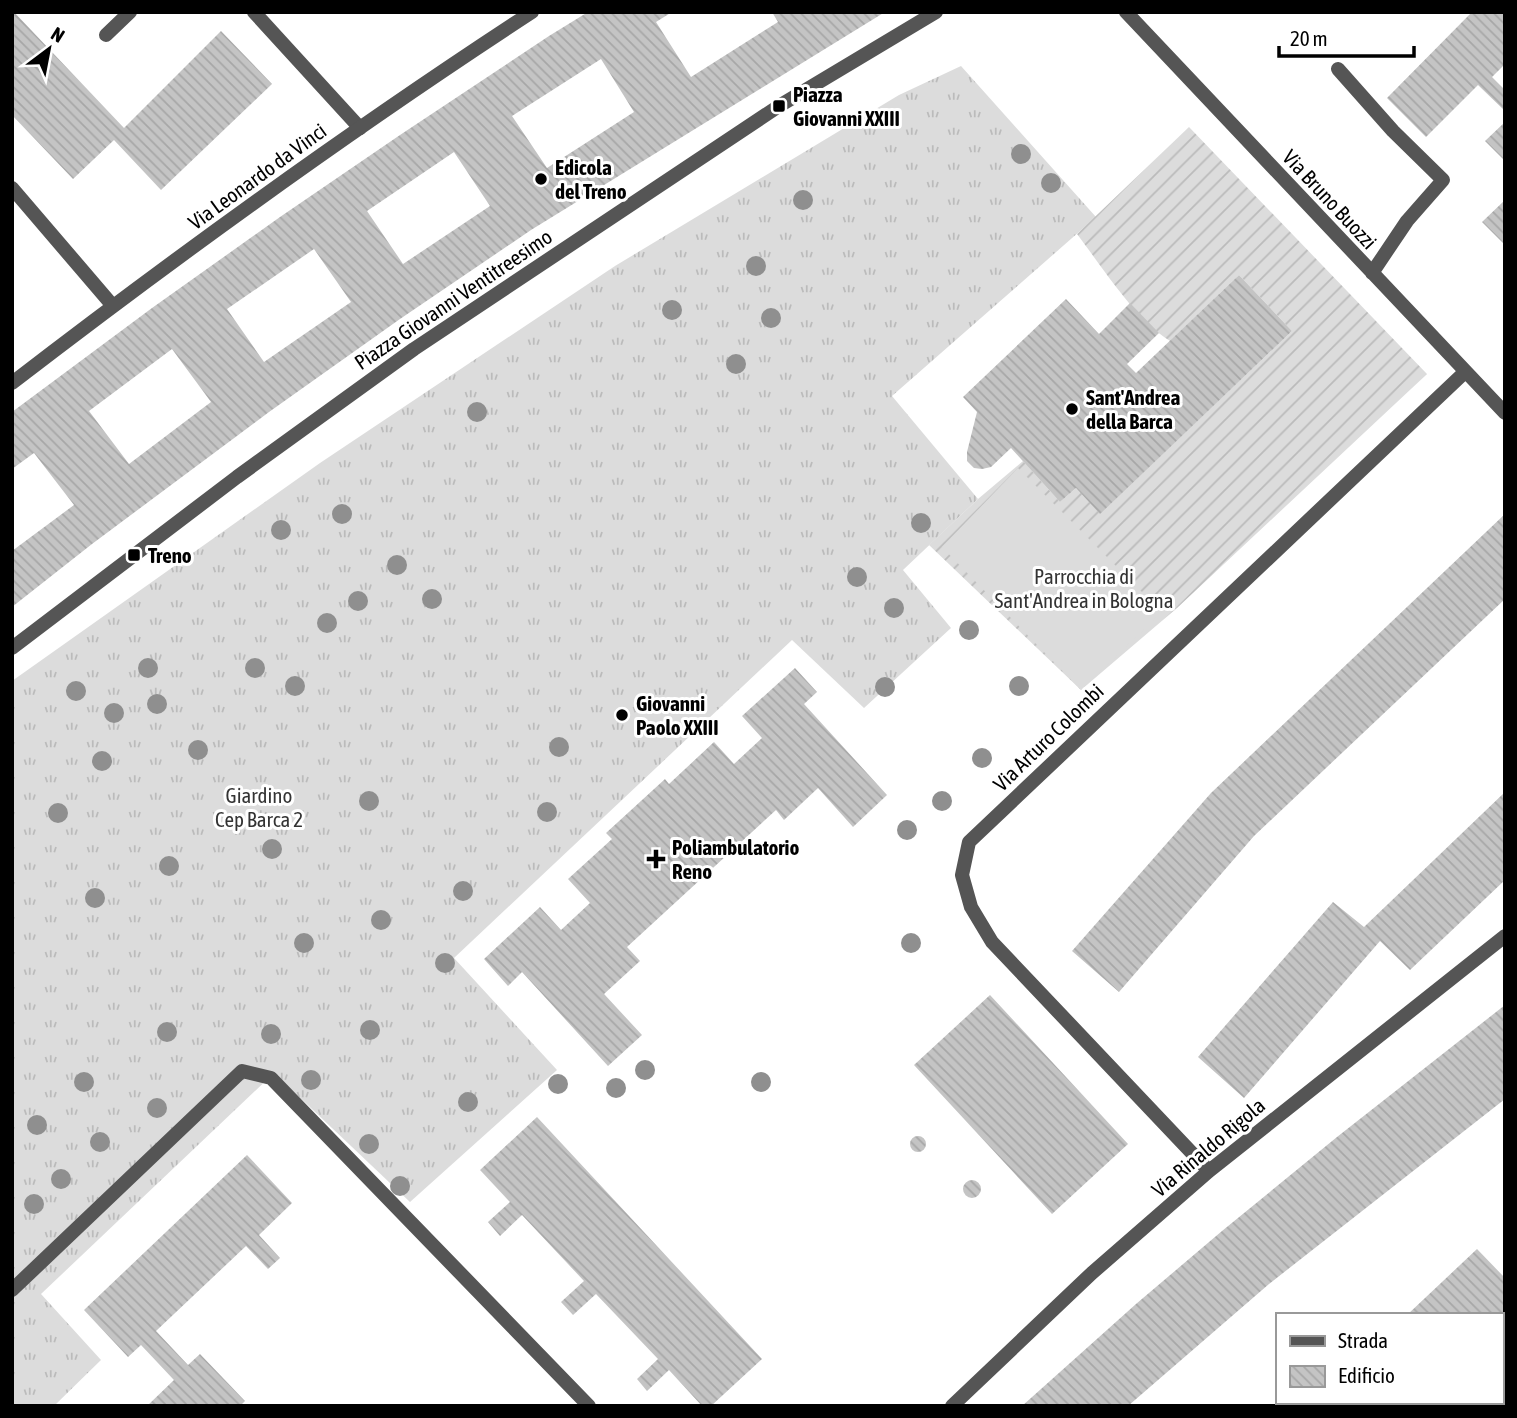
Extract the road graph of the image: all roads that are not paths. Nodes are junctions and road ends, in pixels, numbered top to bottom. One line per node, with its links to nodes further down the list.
1 (130, 12): 6 (street)
2 (254, 12): 8 (street)
3 (532, 12): 8 (street, Via Leonardo da Vinci)
4 (936, 12): 15 (street, Piazza Giovanni Ventitreesimo)
5 (1126, 12): 10 (street, Via Bruno Buozzi)
6 (106, 35)
7 (1338, 69): 10 (street)
8 (360, 128): 11 (street, Via Leonardo da Vinci)
9 (12, 188): 11 (street)
10 (1372, 273): 12 (street, Via Bruno Buozzi)
11 (113, 306): 13 (street, Via Leonardo da Vinci)
12 (1465, 372): 14 (street, Via Bruno Buozzi); 17 (street, Via Arturo Colombi)
13 (12, 383)
14 (1505, 413)
15 (12, 648)
16 (1505, 936): 17 (street, Via Rinaldo Rigola)
17 (1209, 1171): 20 (street, Via Rinaldo Rigola)
18 (12, 1290): 19 (street)
19 (589, 1406)
20 (951, 1406)

